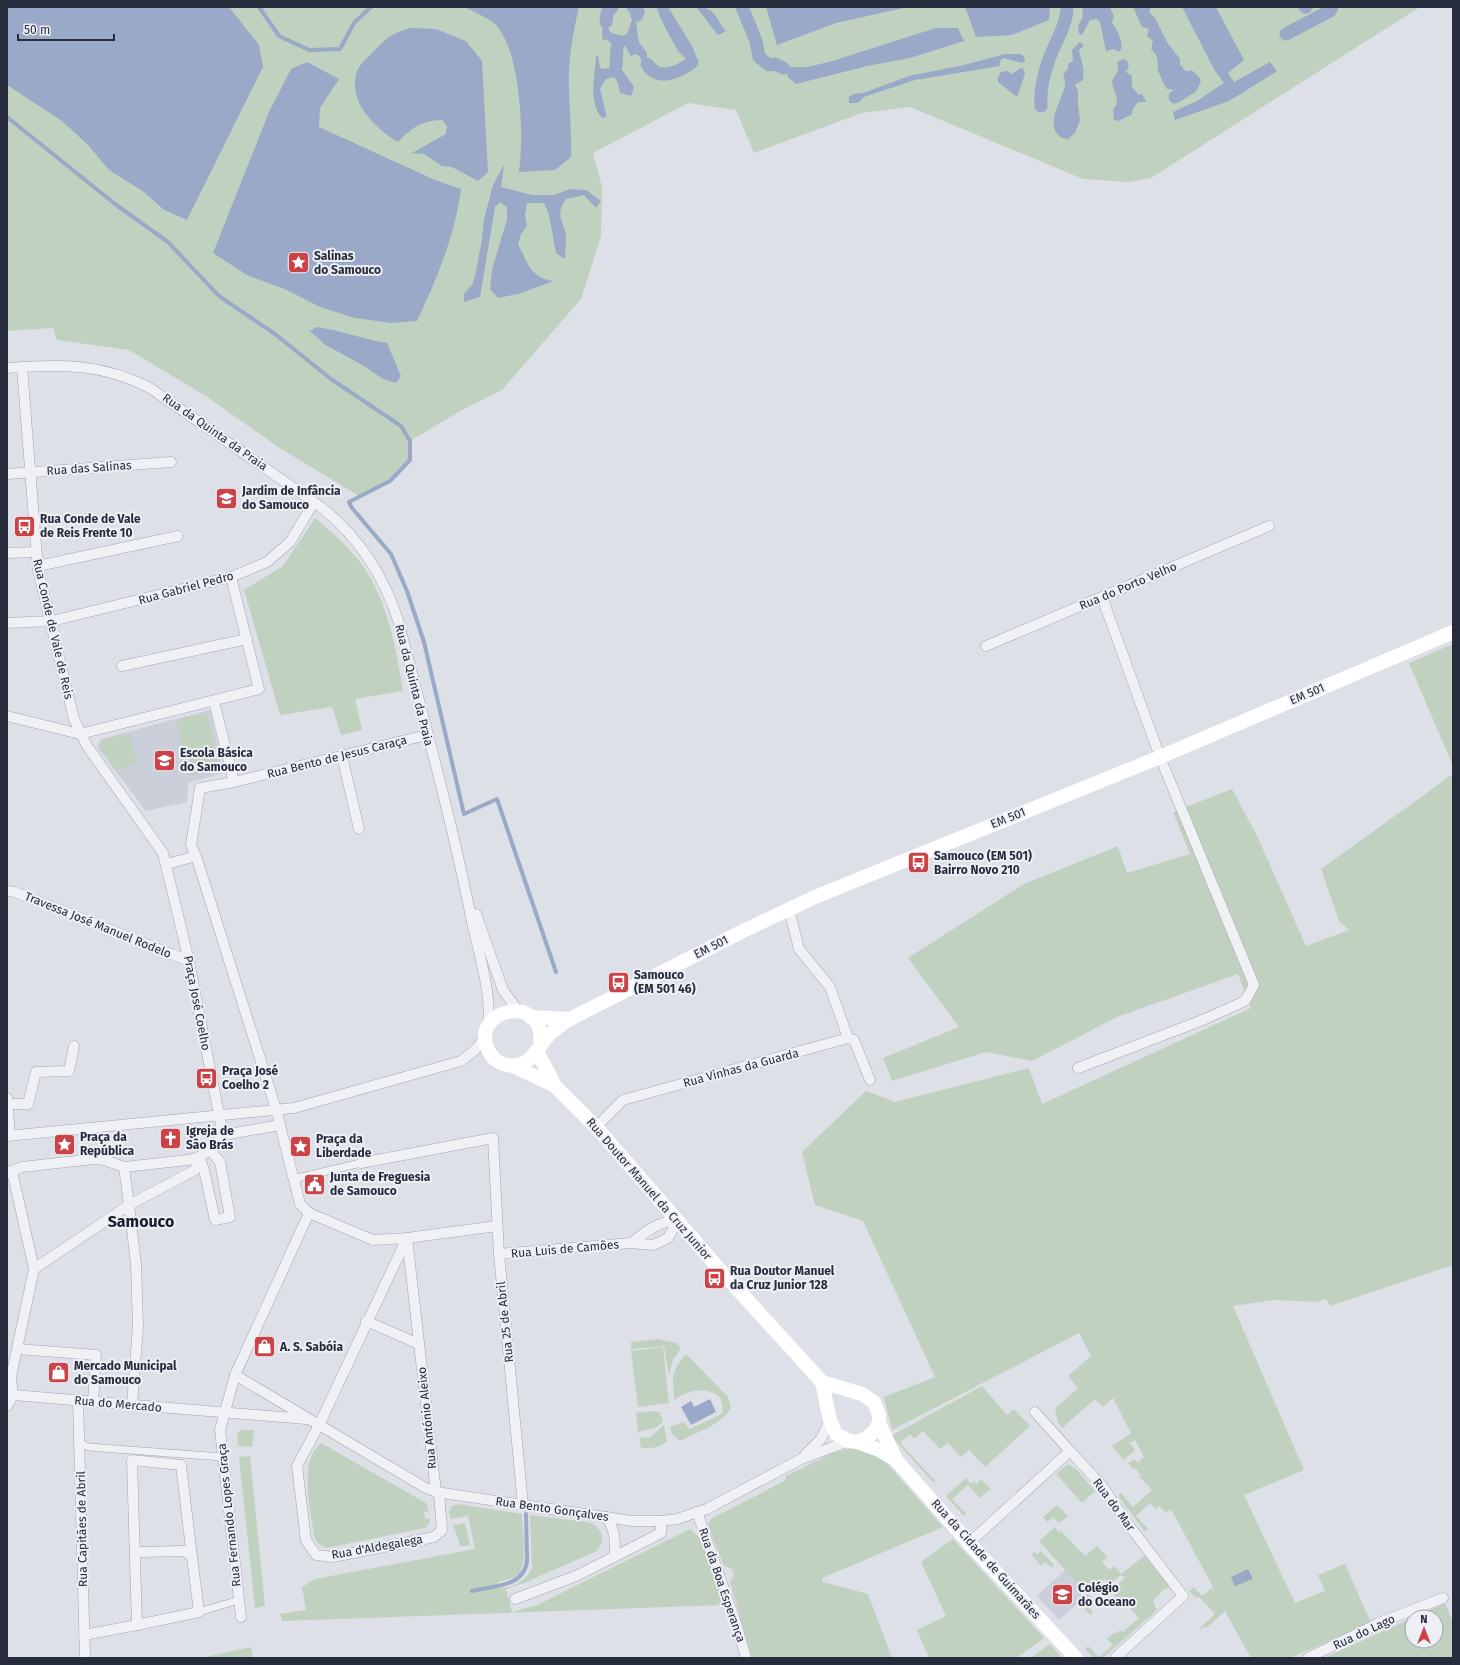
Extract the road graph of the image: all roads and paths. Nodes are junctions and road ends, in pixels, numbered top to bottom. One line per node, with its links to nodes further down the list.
1 (22, 367): 2 (street, Rua da Quinta da Praia); 4 (street, Rua Conde de Vale de Reis); 6 (street, Rua da Quinta da Praia)
2 (7, 368)
3 (171, 462): 4 (street, Rua das Salinas)
4 (30, 473): 5 (street, Rua das Salinas); 9 (street, Rua Conde de Vale de Reis)
5 (7, 474)
6 (314, 502): 12 (street, Rua Gabriel Pedro); 23 (street, Rua da Quinta da Praia)
7 (1269, 526): 13 (street, Rua do Porto Velho)
8 (178, 536): 11 (street)
9 (36, 552): 10 (street); 11 (street, Rua Conde de Vale de Reis)
10 (7, 553)
11 (38, 566): 14 (street, Rua Conde de Vale de Reis)
12 (231, 577): 14 (street, Rua Gabriel Pedro); 17 (street)
13 (1102, 597): 18 (street, Rua do Porto Velho); 25 (street)
14 (52, 622): 15 (street, Rua Gabriel Pedro); 22 (street, Rua Conde de Vale de Reis)
15 (7, 623)
16 (1453, 632): 25 (main road, EM 501 / EM 501)
17 (247, 639): 19 (street); 20 (street)
18 (986, 646)
19 (122, 666)
20 (214, 701): 22 (street); 26 (street)
21 (7, 716): 22 (street)
22 (80, 734): 29 (street, Rua Conde de Vale de Reis)
23 (427, 735): 24 (street, Rua Bento de Jesus Caraça); 30 (street, Rua da Quinta da Praia)
24 (342, 756): 26 (street, Rua Bento de Jesus Caraça); 27 (street)
25 (1160, 757): 32 (main road, EM 501 / EM 501); 41 (street)
26 (234, 782): 28 (street, Rua Bento de Jesus Caraça)
27 (359, 829)
28 (196, 856): 29 (street); 45 (street)
29 (167, 864): 33 (street, Praça José Coelho)
30 (464, 880): 34 (street, Rua da Quinta da Praia); 36 (street, Rua da Quinta da Praia)
31 (7, 891): 33 (street, Travessa José Manuel Rodelo)
32 (789, 909): 35 (main road, EM 501 / EM 501); 37 (street)
33 (188, 961): 46 (street, Praça José Coelho)
34 (524, 1014): 35 (main road, EM 501); 36 (main road, EM 501); 39 (main road)
35 (570, 1018): 39 (main road, EM 501)
36 (487, 1032): 40 (main road); 45 (street)
37 (848, 1038): 42 (street); 48 (street, Rua Vinhas da Guarda)
38 (74, 1046): 44 (street)
39 (538, 1049): 40 (main road, EM 501); 43 (main road)
40 (513, 1066): 43 (main road)
41 (1078, 1068)
42 (870, 1080)
43 (555, 1086): 48 (main road, Rua Doutor Manuel da Cruz Junior)
44 (7, 1101): 50 (street)
45 (276, 1109): 46 (street); 47 (street)
46 (219, 1115): 49 (street, Praça José Coelho); 50 (street)
47 (280, 1125): 49 (street); 56 (street)
48 (596, 1127): 59 (main road, Rua Doutor Manuel da Cruz Junior)
49 (223, 1135): 51 (street)
50 (8, 1136)
51 (210, 1150): 52 (street); 52 (street)
52 (199, 1157): 54 (street); 57 (street)
53 (361, 1163): 56 (street); 60 (street, Rua 25 de Abril)
54 (124, 1167): 55 (street); 57 (street)
55 (10, 1172): 64 (street)
56 (293, 1179): 58 (street)
57 (129, 1206): 64 (street); 74 (street)
58 (309, 1212): 61 (street); 68 (street, Rua Fernando Lopes Graça)
59 (678, 1220): 62 (street); 62 (street, Rua Luis de Camões); 69 (main road, Rua Doutor Manuel da Cruz Junior)
60 (497, 1226): 61 (street); 63 (street, Rua 25 de Abril)
61 (407, 1238): 65 (street); 66 (street)
62 (631, 1243): 63 (street, Rua Luis de Camões)
63 (498, 1254): 88 (street, Rua 25 de Abril)
64 (34, 1269): 67 (street)
65 (366, 1321): 66 (street); 80 (street)
66 (419, 1344): 87 (street, Rua António Aleixo)
67 (17, 1349): 71 (street); 73 (street)
68 (235, 1375): 76 (street, Rua Fernando Lopes Graça); 77 (street, Rua Bento Gonçalves)
69 (822, 1382): 70 (main road); 78 (main road)
70 (855, 1393): 78 (main road); 79 (main road)
71 (9, 1400): 72 (street, Rua do Mercado)
72 (78, 1400): 73 (street, Rua do Mercado); 82 (street, Rua Capitães de Abril)
73 (92, 1402): 74 (street, Rua do Mercado)
74 (132, 1405): 76 (street, Rua do Mercado)
75 (1035, 1412): 83 (street)
76 (224, 1413): 77 (street, Rua Bento Gonçalves); 84 (street, Rua Fernando Lopes Graça)
77 (309, 1419): 80 (street, Rua Bento Gonçalves)
78 (830, 1419): 81 (main road); 85 (street)
79 (879, 1423): 81 (main road); 86 (main road)
80 (319, 1424): 87 (street, Rua Bento Gonçalves); 87 (street, Rua d'Aldegalega)
81 (853, 1441): 85 (street); 86 (main road)
82 (80, 1443): 84 (street); 102 (street, Rua Capitães de Abril)
83 (1070, 1451): 92 (street); 106 (street, Rua do Mar)
84 (222, 1457): 98 (street, Rua Fernando Lopes Graça)
85 (801, 1459): 89 (street, Rua Bento Gonçalves)
86 (896, 1460): 92 (main road, Rua da Cidade de Guimarães)
87 (437, 1492): 88 (street, Rua Bento Gonçalves)
88 (523, 1505): 90 (street, Rua Bento Gonçalves)
89 (697, 1512): 91 (street, Rua Bento Gonçalves); 104 (street, Rua da Boa Esperança)
90 (607, 1517): 91 (street, Rua Bento Gonçalves); 95 (street)
91 (661, 1521): 95 (street)
92 (969, 1542): 105 (main road, Rua da Cidade de Guimarães)
93 (135, 1555): 94 (street); 94 (street); 101 (street)
94 (192, 1557): 99 (street)
95 (614, 1557): 97 (street)
96 (1443, 1598): 107 (street, Rua do Lago)
97 (515, 1599)
98 (239, 1600): 99 (street); 100 (street, Rua Fernando Lopes Graça)
99 (198, 1612): 101 (street)
100 (241, 1617)
101 (137, 1625): 102 (street)
102 (84, 1635): 103 (street, Rua Capitães de Abril)
103 (85, 1658)
104 (746, 1658)
105 (1076, 1658)
106 (1115, 1658)
107 (1308, 1658)

